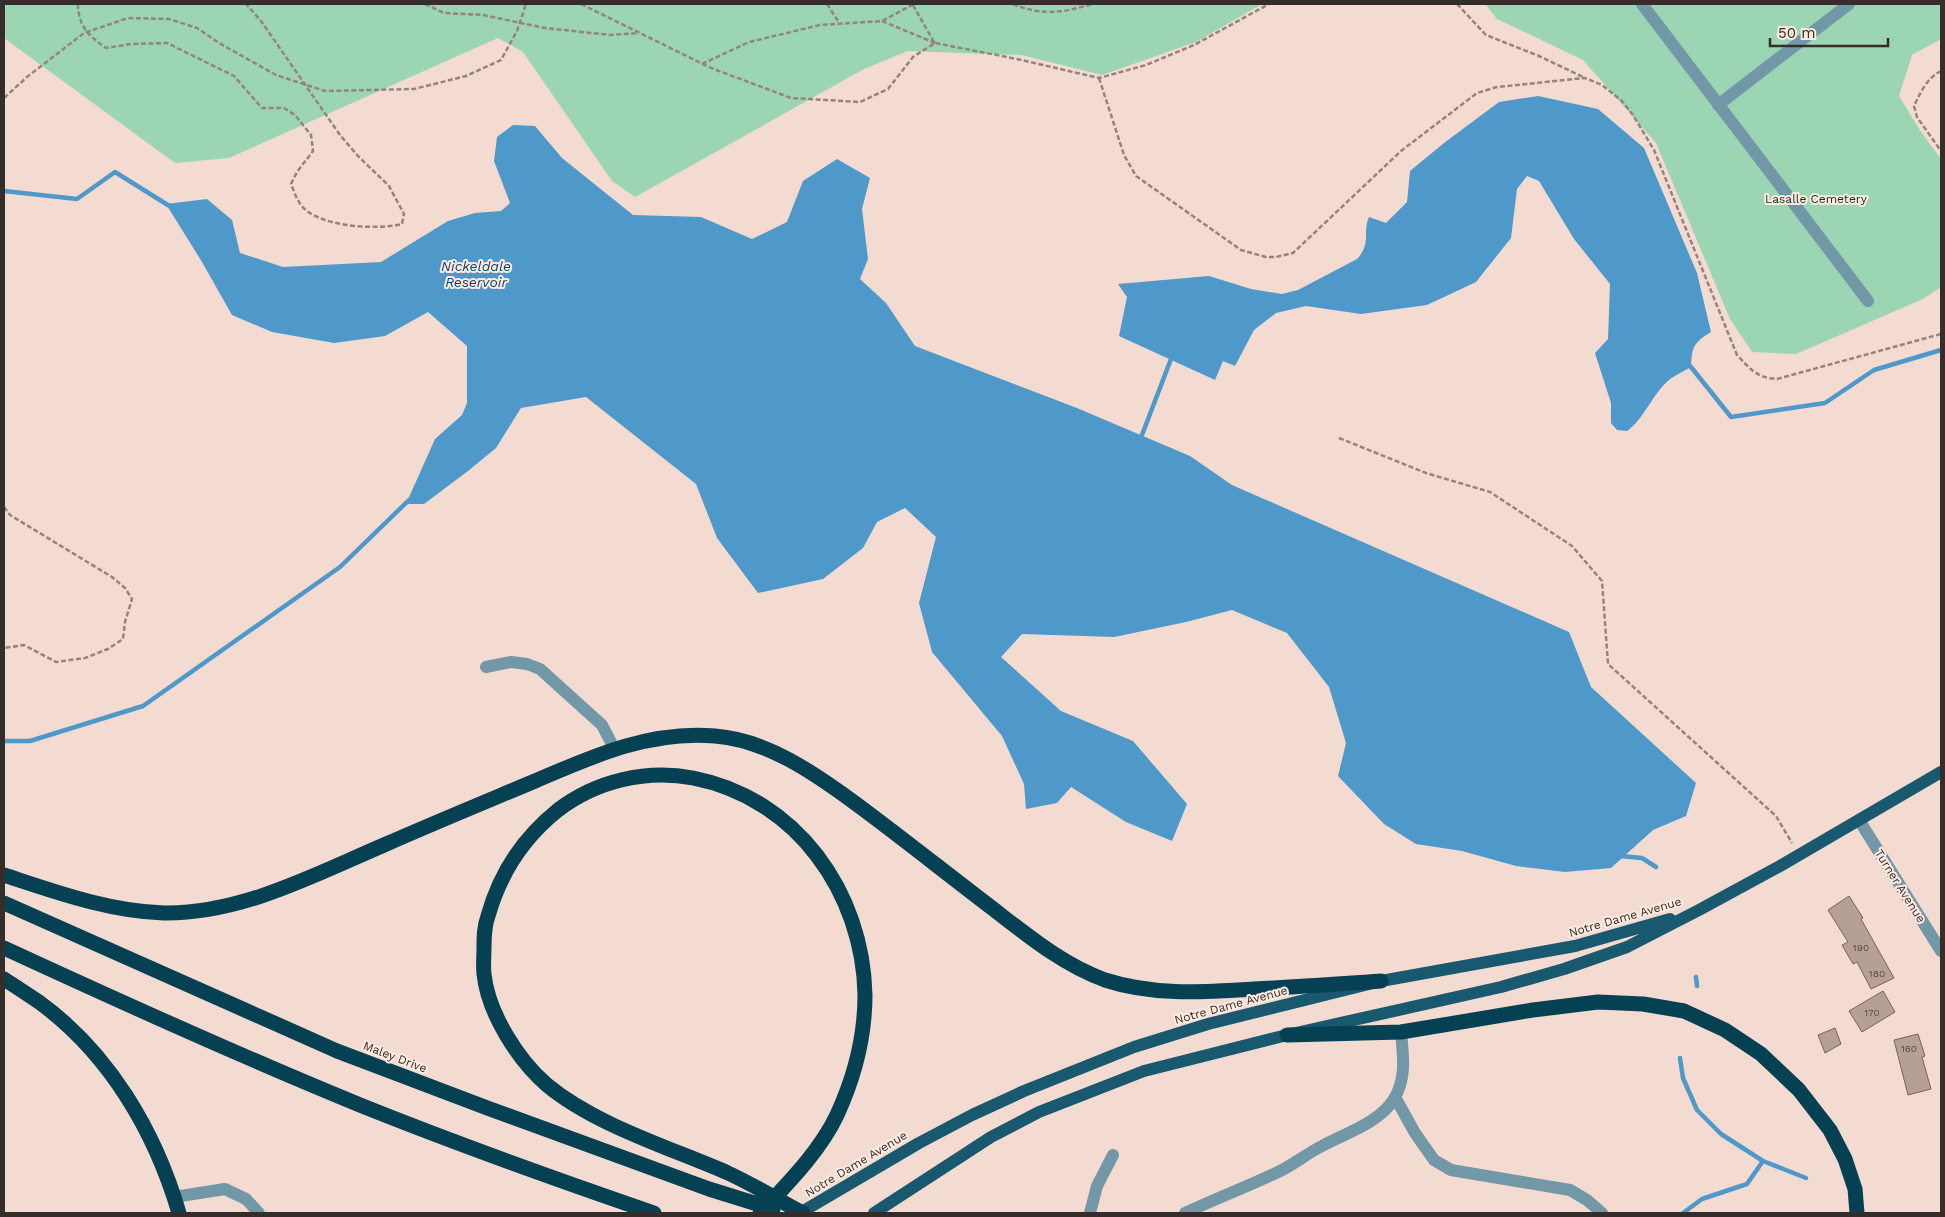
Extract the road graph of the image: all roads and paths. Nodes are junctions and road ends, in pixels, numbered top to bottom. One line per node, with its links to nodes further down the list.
1 (78, 4): 17 (path)
2 (246, 4): 24 (path)
3 (425, 4): 15 (path)
4 (526, 4): 15 (path)
5 (581, 4): 18 (path)
6 (826, 4): 16 (path)
7 (913, 4): 14 (path); 19 (path)
8 (1012, 4): 9 (path)
9 (1092, 4)
10 (1269, 4): 22 (path)
11 (1458, 4): 23 (path)
12 (1642, 4): 26 (street)
13 (1849, 4): 26 (street)
14 (882, 21): 16 (path); 19 (path)
15 (520, 23): 18 (path); 24 (path)
16 (840, 24): 20 (path)
17 (87, 32): 24 (path); 24 (path); 25 (path)
18 (640, 33): 20 (path)
19 (935, 43): 20 (path); 22 (path)
20 (702, 64)
21 (1941, 71): 27 (path)
22 (1098, 78): 23 (path)
23 (1584, 78): 29 (path)
24 (305, 84)
25 (4, 98)
26 (1718, 105): 28 (street)
27 (1941, 152)
28 (1868, 301)
29 (1941, 334)
30 (1339, 438): 37 (path)
31 (4, 507): 32 (path)
32 (4, 648)
33 (486, 667): 34 (street)
34 (614, 748): 38 (highway); 44 (highway)
35 (1941, 772): 36 (main road, Notre Dame Avenue)
36 (1859, 820): 37 (main road, Notre Dame Avenue); 42 (street, Turner Avenue)
37 (1799, 855): 40 (main road, Notre Dame Avenue)
38 (4, 875)
39 (4, 903): 54 (highway, Maley Drive)
40 (1699, 910): 44 (main road, Notre Dame Avenue); 46 (main road, Notre Dame Avenue)
41 (4, 948): 52 (highway)
42 (1941, 951)
43 (4, 979): 49 (highway)
44 (1381, 982): 55 (main road, Notre Dame Avenue)
45 (1401, 1032): 46 (highway); 47 (street); 60 (highway)
46 (1287, 1035): 56 (main road, Notre Dame Avenue)
47 (1395, 1097): 58 (street); 59 (street)
48 (1113, 1155): 57 (street)
49 (174, 1197): 50 (highway); 51 (street)
50 (178, 1213)
51 (259, 1213)
52 (654, 1213)
53 (760, 1213): 55 (highway)
54 (787, 1213)
55 (802, 1213)
56 (874, 1213)
57 (1090, 1213)
58 (1185, 1213)
59 (1602, 1213)
60 (1857, 1213)

